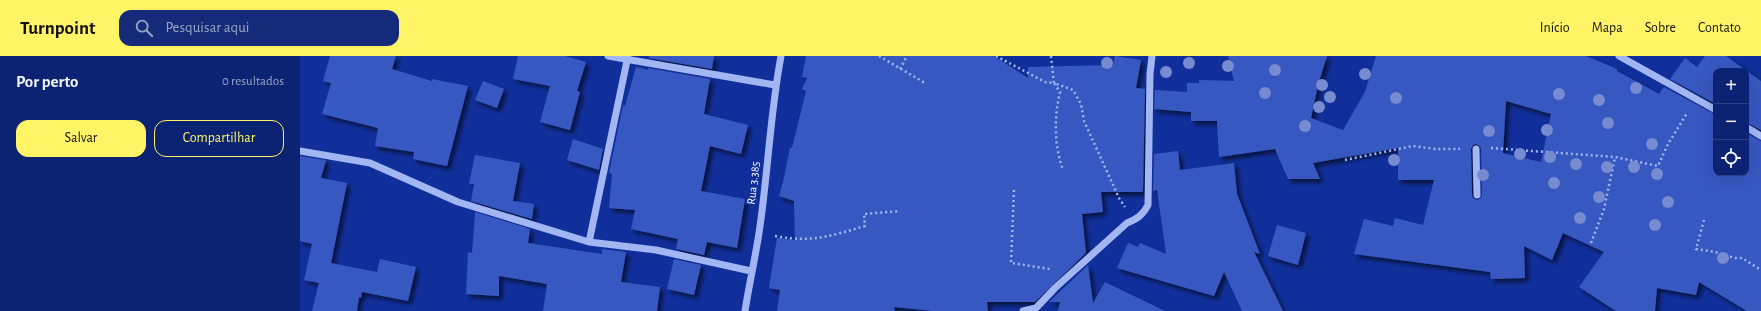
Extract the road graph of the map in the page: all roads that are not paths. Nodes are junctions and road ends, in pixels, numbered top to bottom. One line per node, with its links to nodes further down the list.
1 (608, 56): 5 (street)
2 (781, 56): 6 (street, Rua 3.385)
3 (1152, 56): 16 (street)
4 (1619, 56): 7 (street)
5 (628, 58): 6 (street); 13 (street)
6 (775, 85): 14 (street, Rua 3.385)
7 (1713, 108)
8 (1749, 129): 9 (street)
9 (1761, 136)
10 (1476, 149): 12 (street)
11 (300, 151): 13 (street)
12 (1477, 194)
13 (589, 242): 14 (street)
14 (751, 271): 15 (street, Rua 3.385)
15 (745, 311)
16 (1023, 311)

